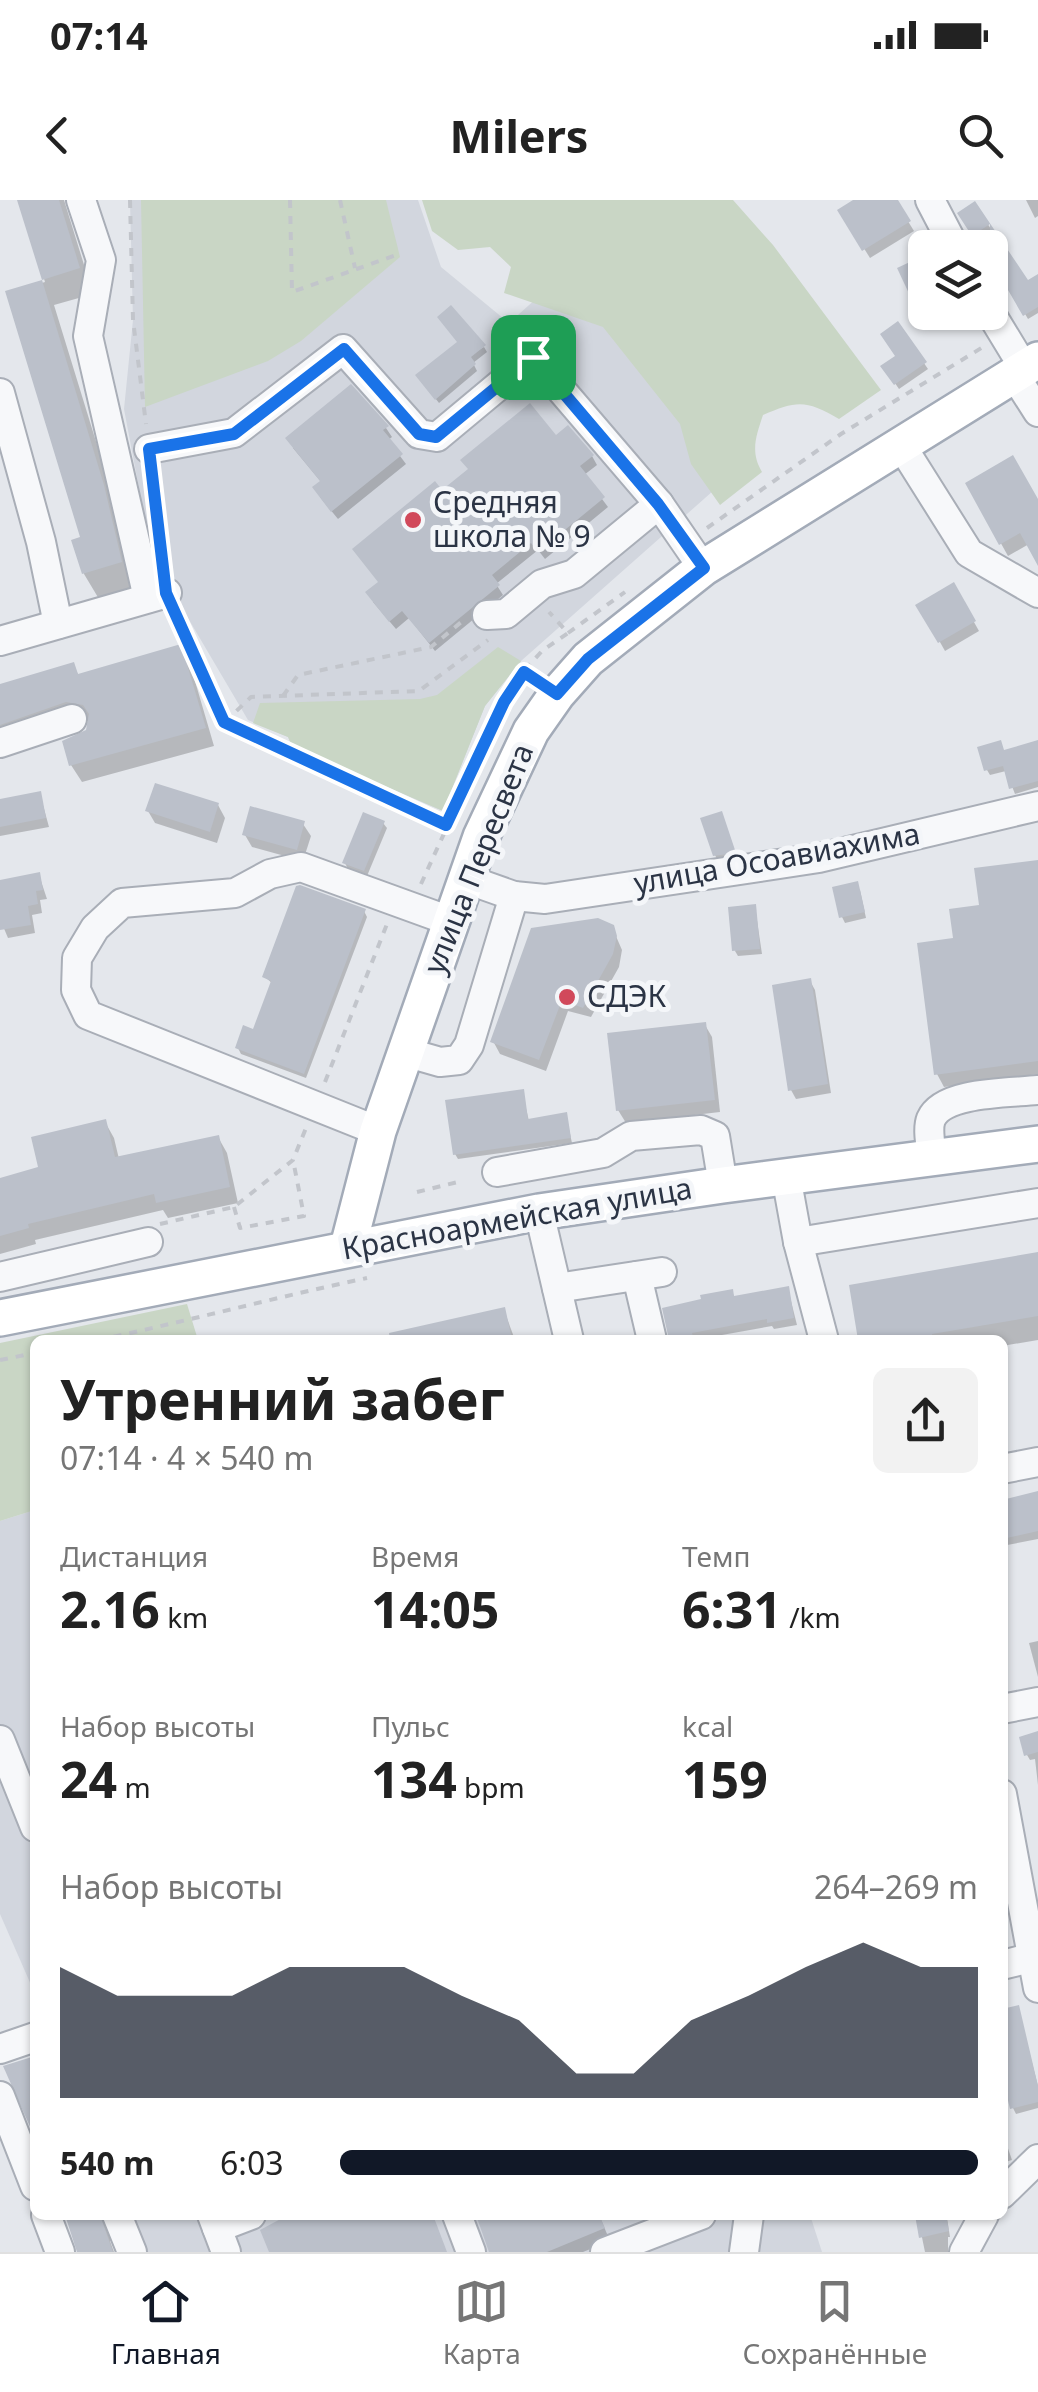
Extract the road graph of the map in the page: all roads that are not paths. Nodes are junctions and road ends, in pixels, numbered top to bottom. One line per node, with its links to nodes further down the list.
1 (82, 200): 14 (street)
2 (930, 200): 3 (street)
3 (946, 230)
4 (1000, 330): 5 (street)
5 (1025, 367): 7 (street); 8 (main road, улица Пересвета)
6 (0, 393): 14 (street)
7 (1038, 412)
8 (901, 445): 11 (main road, улица Пересвета); 12 (street)
9 (149, 449): 10 (street)
10 (658, 504): 11 (street); 13 (street)
11 (695, 555): 19 (main road, улица Пересвета)
12 (1038, 593)
13 (485, 621)
14 (58, 624): 15 (street)
15 (0, 641)
16 (72, 719): 17 (street)
17 (0, 743)
18 (1038, 806): 20 (street, улица Осоавиахима)
19 (466, 879): 20 (street, улица Осоавиахима); 21 (main road, улица Пересвета)
20 (514, 896): 22 (street)
21 (450, 921): 22 (main road, улица Пересвета); 24 (street)
22 (405, 1052): 24 (main road, улица Пересвета)
23 (1038, 1090): 26 (street)
24 (378, 1131): 34 (main road, улица Пересвета)
25 (1038, 1144): 26 (main road, Красноармейская улица)
26 (932, 1159): 28 (main road, Красноармейская улица)
27 (497, 1172): 29 (street)
28 (786, 1176): 29 (main road, Красноармейская улица); 33 (street)
29 (722, 1184): 31 (main road, Красноармейская улица)
30 (1038, 1203): 33 (street)
31 (539, 1212): 34 (main road, Красноармейская улица); 36 (street)
32 (148, 1242): 35 (street)
33 (798, 1242): 40 (street)
34 (348, 1247): 37 (main road, Красноармейская улица)
35 (0, 1277)
36 (557, 1288): 38 (street); 39 (street)
37 (0, 1318)
38 (567, 1335)
39 (652, 1335)
40 (823, 1335)
41 (1038, 1462): 42 (street)
42 (1008, 1467)
43 (1038, 1702): 44 (street)
44 (1008, 1708)
45 (0, 1740): 46 (street)
46 (30, 1815)
47 (1008, 1824): 48 (street)
48 (1035, 1957): 49 (street); 50 (street)
49 (1008, 1964)
50 (1038, 1988)
51 (30, 2039): 52 (street)
52 (0, 2049)
53 (0, 2096): 56 (street)
54 (1038, 2156): 55 (street); 57 (street)
55 (1008, 2164)
56 (30, 2173)
57 (1008, 2188)
58 (48, 2220): 66 (street)
59 (119, 2220): 67 (street)
60 (241, 2220): 65 (street)
61 (459, 2220): 68 (street)
62 (687, 2220): 69 (street)
63 (748, 2220): 70 (street)
64 (981, 2220): 71 (street)
65 (218, 2232)
66 (60, 2252)
67 (132, 2252)
68 (470, 2252)
69 (605, 2252)
70 (744, 2252)
71 (964, 2252)

